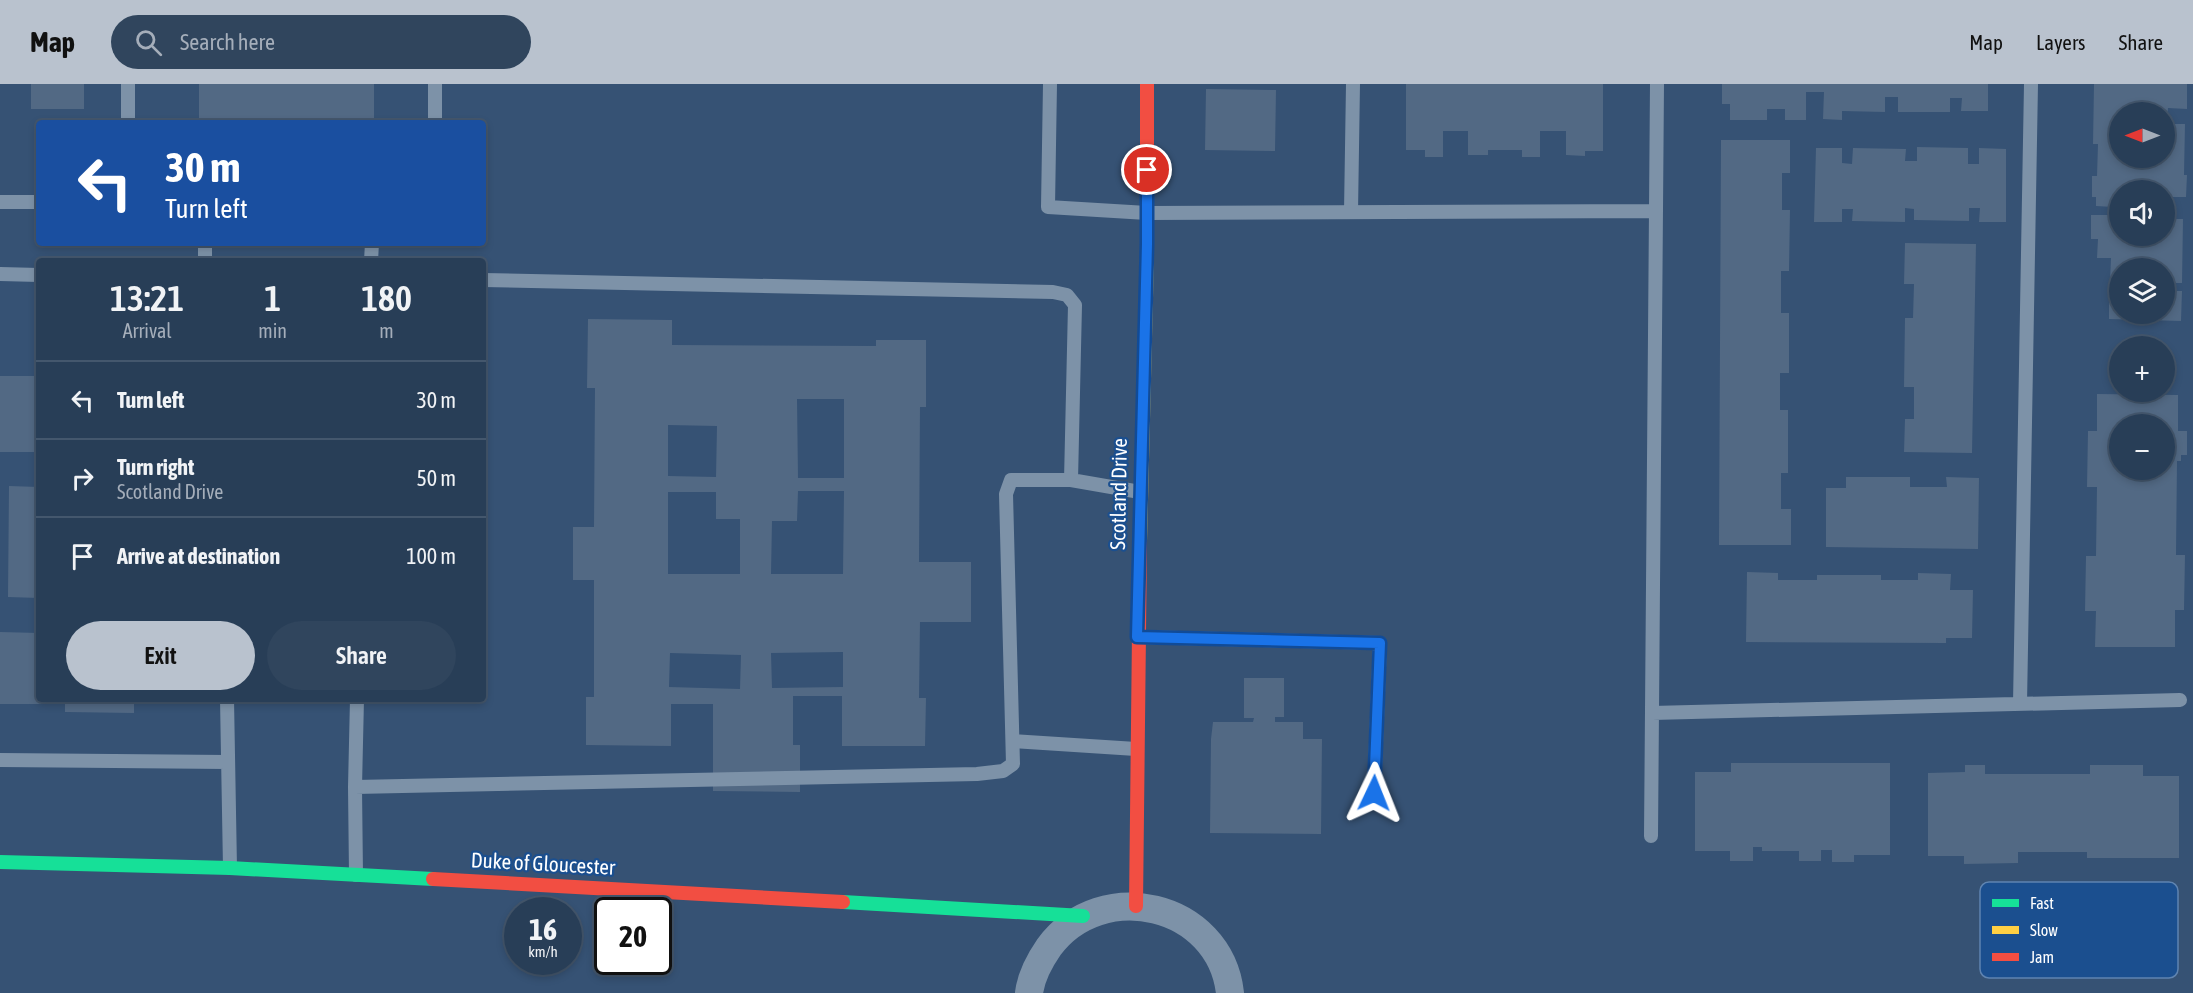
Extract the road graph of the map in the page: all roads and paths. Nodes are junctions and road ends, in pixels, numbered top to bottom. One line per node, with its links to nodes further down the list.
1 (128, 84): 8 (lane)
2 (435, 84): 9 (lane)
3 (1050, 84): 14 (lane)
4 (1147, 84): 14 (street, Scotland Drive)
5 (1353, 84): 13 (lane)
6 (1657, 84): 12 (lane)
7 (2031, 84): 24 (lane)
8 (128, 120)
9 (435, 120)
10 (36, 201): 11 (lane)
11 (0, 202)
12 (1656, 211): 13 (lane); 25 (lane)
13 (1351, 212): 14 (lane)
14 (1147, 213): 19 (street, Scotland Drive)
15 (0, 274): 16 (lane)
16 (36, 275)
17 (486, 280): 18 (lane)
18 (1071, 480): 19 (lane); 26 (lane)
19 (1140, 492): 20 (street, Scotland Drive)
20 (1137, 637): 27 (street, Scotland Drive); 31 (lane)
21 (2180, 700): 24 (lane)
22 (227, 702): 29 (lane)
23 (357, 702): 30 (lane)
24 (2020, 704): 25 (lane)
25 (1652, 713): 32 (lane)
26 (1013, 741): 27 (lane); 30 (lane)
27 (1136, 749): 36 (street, Scotland Drive)
28 (0, 760): 29 (lane)
29 (227, 762): 34 (lane)
30 (355, 787): 35 (lane)
31 (1374, 793)
32 (1651, 836)
33 (0, 862): 34 (street, Duke of Gloucester)
34 (230, 868): 35 (street, Duke of Gloucester)
35 (356, 875): 37 (street, Duke of Gloucester)
36 (1136, 906): 37 (street); 39 (street)
37 (1083, 916): 38 (street)
38 (1029, 993)
39 (1230, 993)

